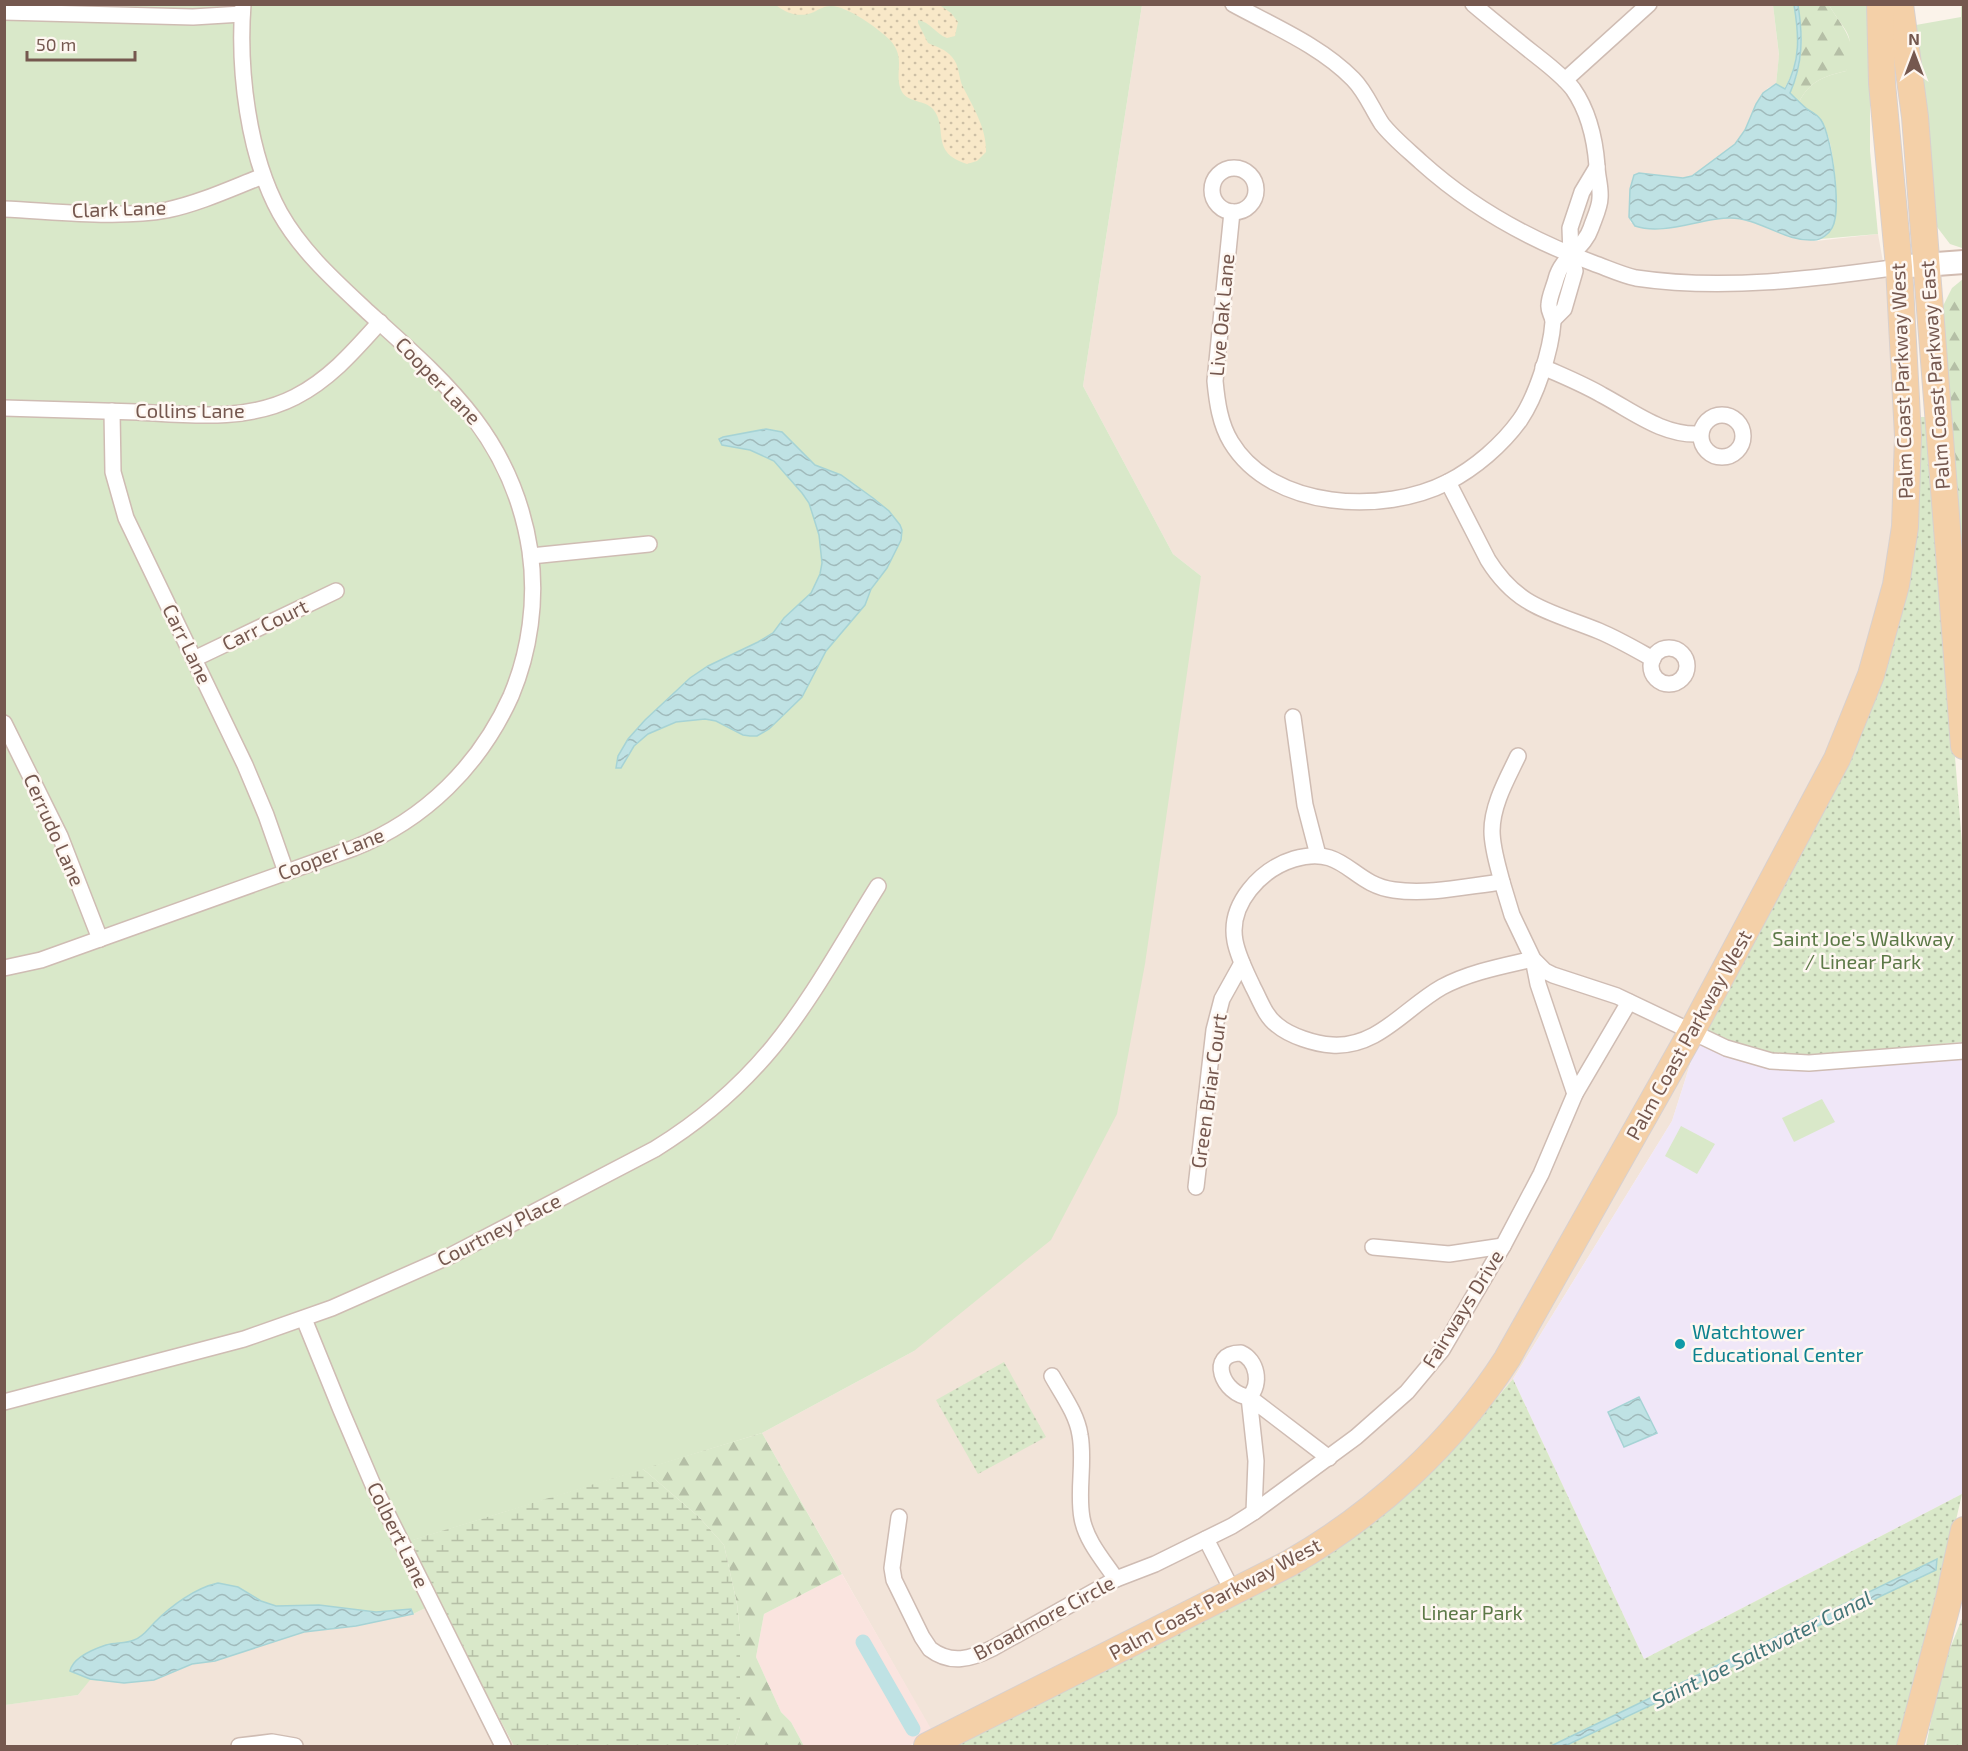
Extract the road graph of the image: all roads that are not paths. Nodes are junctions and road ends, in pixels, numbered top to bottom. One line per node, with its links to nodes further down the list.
1 (1233, 4): 12 (street)
2 (1473, 4): 8 (street, Live Oak Lane)
3 (1649, 4): 8 (street)
4 (1880, 4): 15 (main road, Palm Coast Parkway West)
5 (1900, 4): 14 (main road, Palm Coast Parkway East)
6 (243, 9): 7 (street); 9 (street, Cooper Lane)
7 (4, 12)
8 (1564, 80): 12 (street, Live Oak Lane)
9 (263, 176): 10 (street, Clark Lane); 16 (street, Cooper Lane)
10 (4, 209)
11 (1232, 212): 21 (street, Live Oak Lane)
12 (1572, 255): 15 (street); 17 (street, Live Oak Lane)
13 (1964, 262): 14 (street)
14 (1928, 265): 15 (street); 29 (main road, Palm Coast Parkway East)
15 (1899, 267): 40 (main road, Palm Coast Parkway West)
16 (380, 322): 19 (street, Collins Lane); 23 (street, Cooper Lane)
17 (1543, 367): 20 (street); 21 (street, Live Oak Lane)
18 (4, 408): 19 (street, Collins Lane)
19 (112, 411): 25 (street, Carr Lane)
20 (1700, 434)
21 (1448, 482): 26 (street)
22 (649, 544): 23 (street)
23 (531, 556): 32 (street, Cooper Lane)
24 (336, 591): 25 (street, Carr Court)
25 (194, 659): 32 (street, Carr Lane)
26 (1653, 659)
27 (1293, 717): 31 (street)
28 (4, 723): 35 (street, Cerrudo Lane)
29 (1964, 746)
30 (1518, 756): 33 (street)
31 (1318, 855): 33 (street); 37 (street)
32 (286, 872): 35 (street, Cooper Lane)
33 (1502, 882): 36 (street)
34 (878, 885): 46 (street, Courtney Place)
35 (100, 939): 38 (street, Cooper Lane)
36 (1533, 958): 37 (street); 39 (street); 42 (street)
37 (1242, 963): 43 (street, Green Briar Court)
38 (4, 968)
39 (1629, 1002): 40 (street); 42 (street, Fairways Drive)
40 (1691, 1033): 41 (street); 56 (main road, Palm Coast Parkway West)
41 (1964, 1051)
42 (1575, 1094): 44 (street, Fairways Drive)
43 (1197, 1187)
44 (1503, 1246): 45 (street); 49 (street, Fairways Drive)
45 (1372, 1247)
46 (304, 1318): 48 (street, Courtney Place); 59 (street, Colbert Lane)
47 (1052, 1376): 55 (street)
48 (4, 1402)
49 (1329, 1458): 50 (street, Fairways Drive); 50 (street)
50 (1254, 1512): 53 (street, Fairways Drive)
51 (899, 1517): 55 (street, Broadmore Circle)
52 (1964, 1530): 61 (main road)
53 (1206, 1539): 54 (street, Fairways Drive); 56 (street)
54 (1155, 1564): 55 (street, Broadmore Circle)
55 (1116, 1579)
56 (1233, 1593): 60 (main road, Palm Coast Parkway West)
57 (239, 1746): 58 (street)
58 (296, 1746)
59 (504, 1746)
60 (927, 1746)
61 (1910, 1746)

